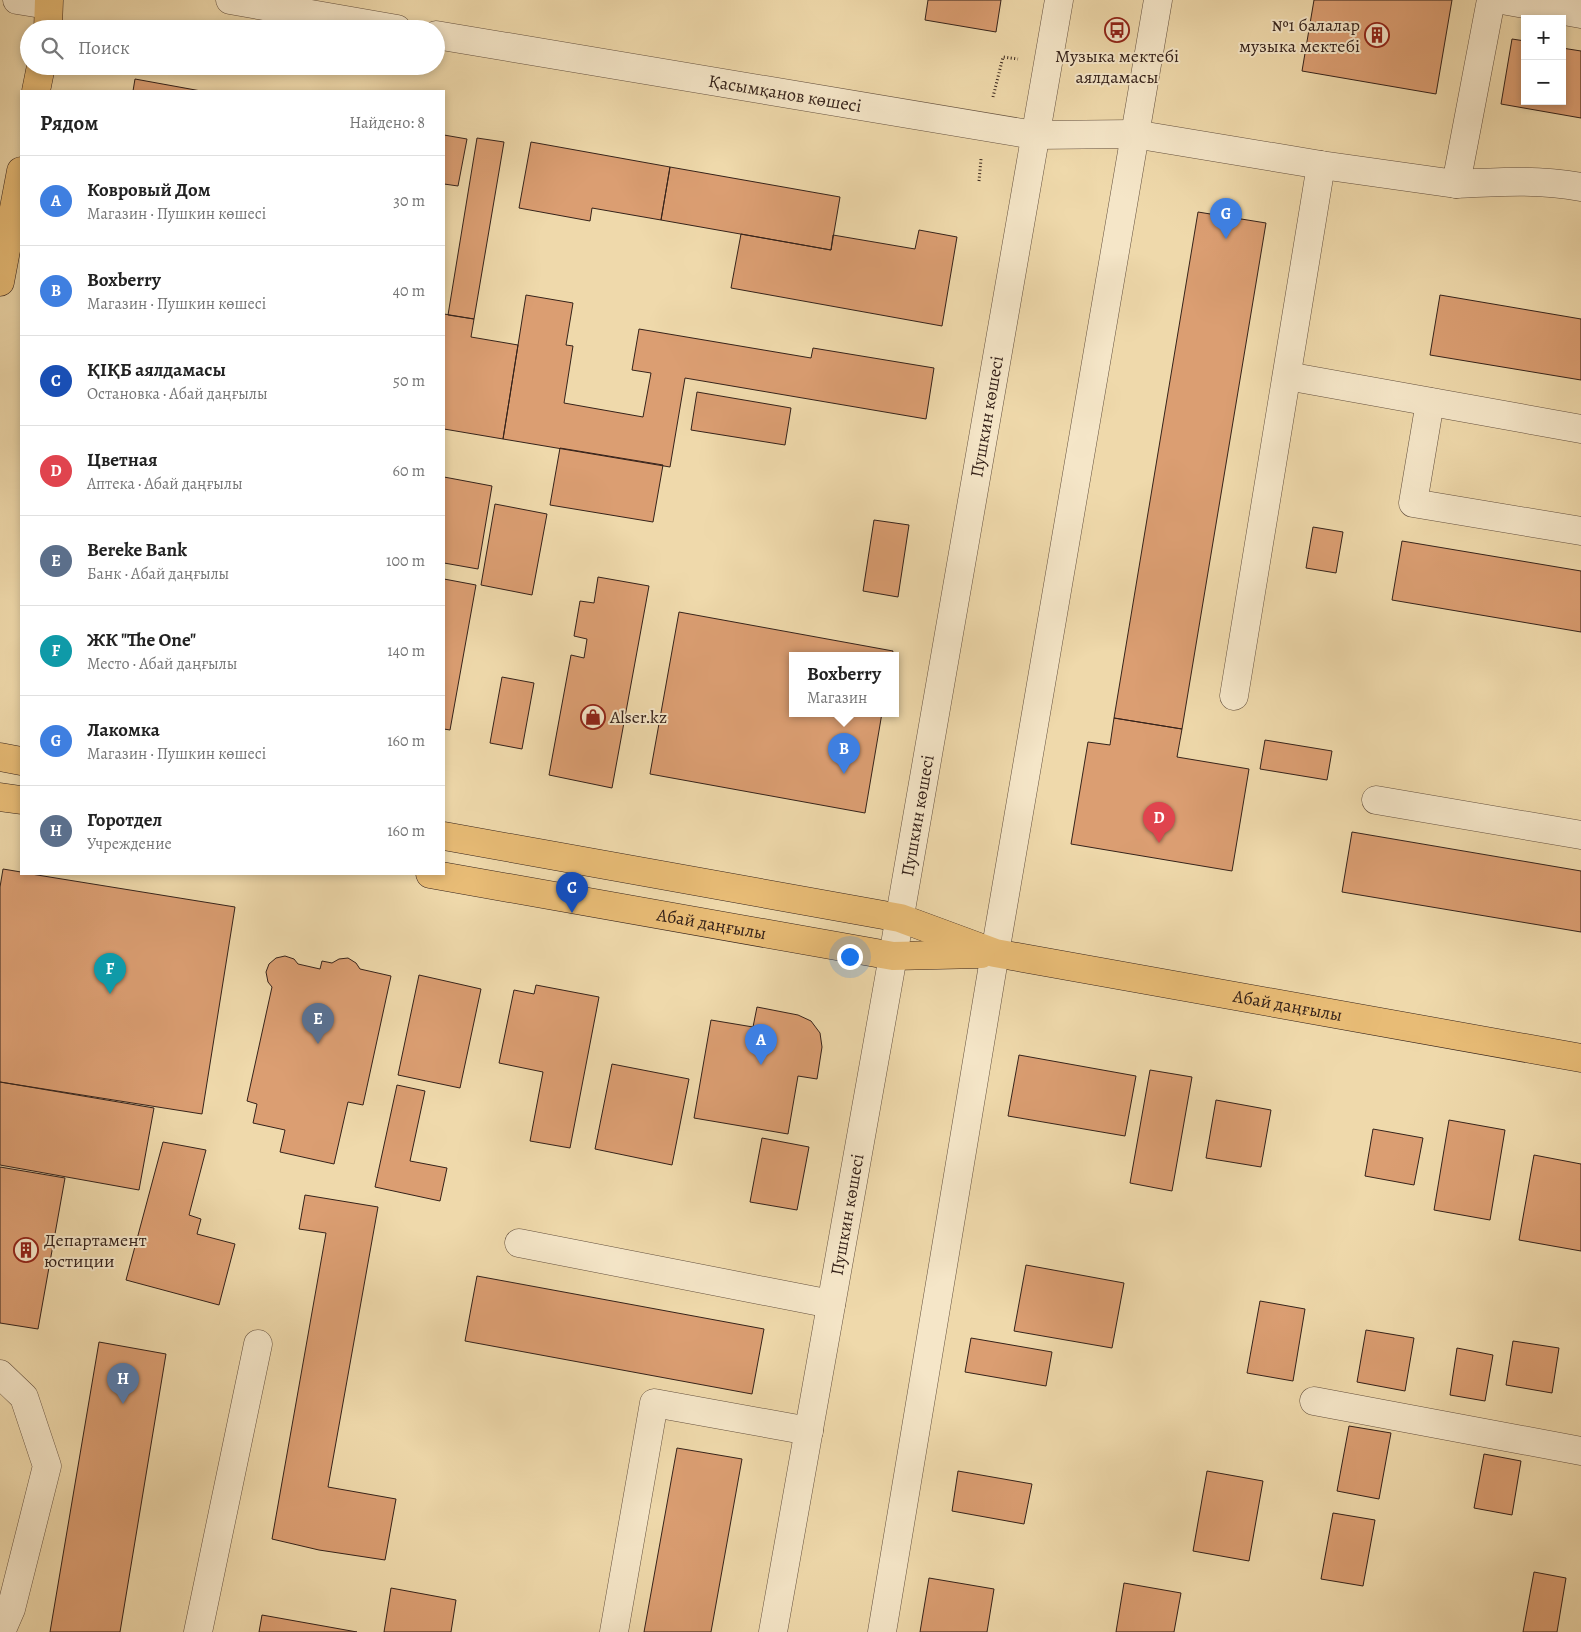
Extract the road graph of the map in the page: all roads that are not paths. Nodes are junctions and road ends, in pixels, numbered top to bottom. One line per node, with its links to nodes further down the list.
1 (17, 0): 8 (street)
2 (230, 0): 7 (street)
3 (1058, 0): 15 (street, Пушкин көшесі)
4 (1158, 0): 14 (street)
5 (1491, 0): 18 (street)
6 (1502, 0): 9 (street)
7 (265, 3): 10 (street)
8 (49, 11)
9 (1581, 14)
10 (351, 20)
11 (445, 37): 15 (street, Қасымқанов көшесі)
12 (39, 75): 13 (main road)
13 (36, 90)
14 (1134, 134): 15 (street, Қасымқанов көшесі); 16 (street, Қасымқанов көшесі); 35 (street)
15 (1034, 135): 34 (street, Пушкин көшесі)
16 (1321, 164): 18 (street, Қасымқанов көшесі); 21 (street)
17 (20, 176): 20 (main road)
18 (1456, 184): 19 (street, Қасымқанов көшесі)
19 (1581, 187)
20 (0, 282)
21 (1287, 376): 22 (street); 25 (street)
22 (1430, 402): 23 (street); 24 (street)
23 (1581, 429)
24 (1581, 531)
25 (1234, 696)
26 (0, 757): 27 (main road)
27 (20, 761)
28 (0, 797): 29 (main road)
29 (20, 800)
30 (1376, 800): 31 (street)
31 (1581, 835)
32 (445, 836): 34 (main road, Абай даңғылы)
33 (436, 875): 36 (main road, Абай даңғылы)
34 (900, 918): 35 (main road, Абай даңғылы); 36 (street, Пушкин көшесі)
35 (995, 954): 36 (main road, Абай даңғылы); 37 (main road, Абай даңғылы); 49 (street)
36 (893, 956): 39 (street, Пушкин көшесі)
37 (1581, 1058)
38 (520, 1243): 39 (street)
39 (831, 1304): 43 (street, Пушкин көшесі)
40 (258, 1344): 46 (street)
41 (0, 1374): 45 (street)
42 (1314, 1401): 44 (street)
43 (809, 1431): 47 (street); 48 (street, Пушкин көшесі)
44 (1581, 1451)
45 (1, 1632)
46 (198, 1632)
47 (614, 1632)
48 (773, 1632)
49 (882, 1632)

